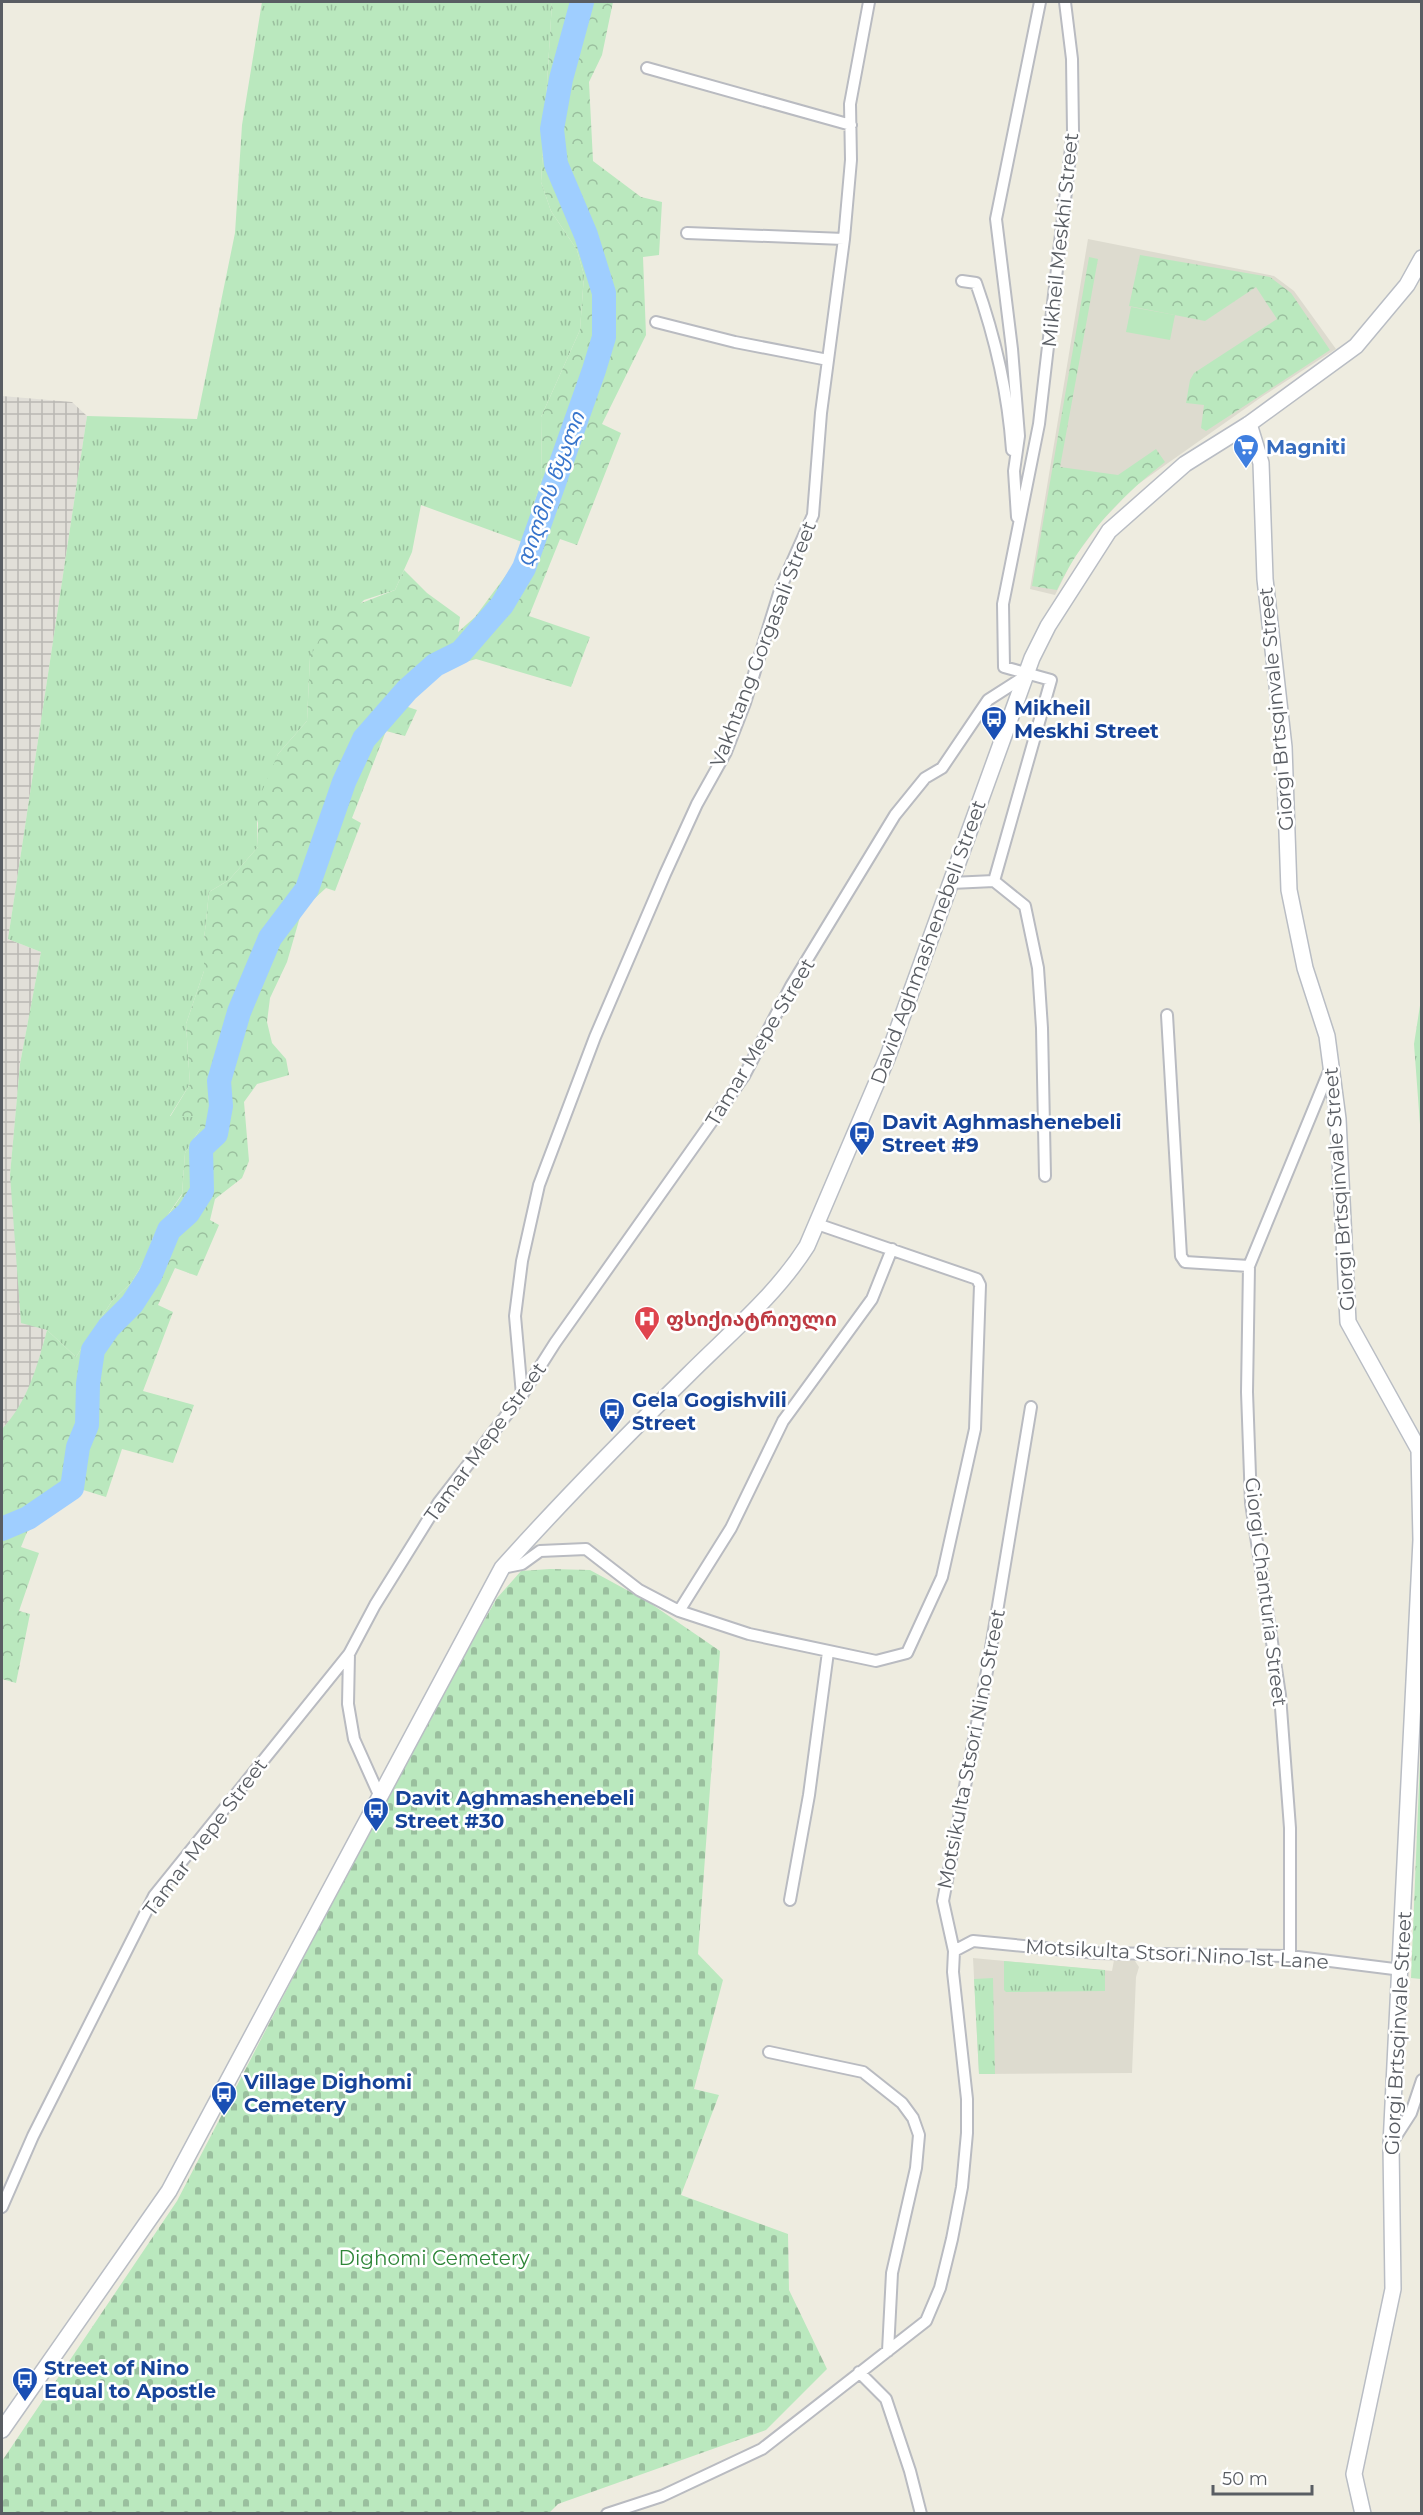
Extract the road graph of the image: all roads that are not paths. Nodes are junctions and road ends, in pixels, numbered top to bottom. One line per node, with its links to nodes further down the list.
1 (869, 2): 5 (street, Vakhtang Gorgasali Street)
2 (1040, 2): 13 (street)
3 (1065, 2): 14 (street, Mikheil Meskhi Street)
4 (647, 68): 5 (street)
5 (851, 125): 7 (street, Vakhtang Gorgasali Street)
6 (687, 232): 7 (street)
7 (844, 239): 11 (street, Vakhtang Gorgasali Street)
8 (1422, 258): 12 (street, David Aghmashenebeli Street)
9 (962, 281): 13 (street)
10 (656, 322): 11 (street)
11 (828, 360): 24 (street, Vakhtang Gorgasali Street)
12 (1249, 424): 15 (street, David Aghmashenebeli Street); 19 (street, Giorgi Brtsqinvale Street)
13 (1014, 471): 14 (street)
14 (1019, 533): 15 (street, Mikheil Meskhi Street)
15 (1027, 675): 16 (street); 17 (street, David Aghmashenebeli Street); 24 (street, Tamar Mepe Street)
16 (994, 880): 17 (street); 20 (street)
17 (951, 883): 21 (street, David Aghmashenebeli Street)
18 (1167, 1015): 23 (street)
19 (1332, 1063): 23 (street, Giorgi Chanturia Street); 34 (street, Giorgi Brtsqinvale Street)
20 (1045, 1176)
21 (817, 1224): 22 (street); 26 (street, David Aghmashenebeli Street)
22 (892, 1249): 27 (street); 28 (street)
23 (1249, 1266): 33 (street, Giorgi Chanturia Street)
24 (522, 1395): 29 (street, Tamar Mepe Street)
25 (1031, 1407): 32 (street, Motsikulta Stsori Nino Street)
26 (502, 1568): 27 (street); 30 (street, David Aghmashenebeli Street)
27 (679, 1611): 28 (street)
28 (828, 1652): 31 (street)
29 (349, 1654): 30 (street); 38 (street, Tamar Mepe Street)
30 (380, 1797): 41 (street, David Aghmashenebeli Street)
31 (790, 1900)
32 (954, 1951): 33 (street, Motsikulta Stsori Nino 1st Lane); 39 (street, Motsikulta Stsori Nino Street)
33 (1290, 1956): 34 (street, Motsikulta Stsori Nino 1st Lane)
34 (1402, 1970): 37 (street, Giorgi Brtsqinvale Street)
35 (769, 2052): 39 (street)
36 (1422, 2080): 37 (street)
37 (1391, 2145): 44 (street, Giorgi Brtsqinvale Street)
38 (2, 2207)
39 (888, 2351): 40 (street, Motsikulta Stsori Nino Street)
40 (859, 2372): 42 (street, Motsikulta Stsori Nino Street); 43 (street)
41 (2, 2427)
42 (607, 2514)
43 (921, 2514)
44 (1363, 2514)

